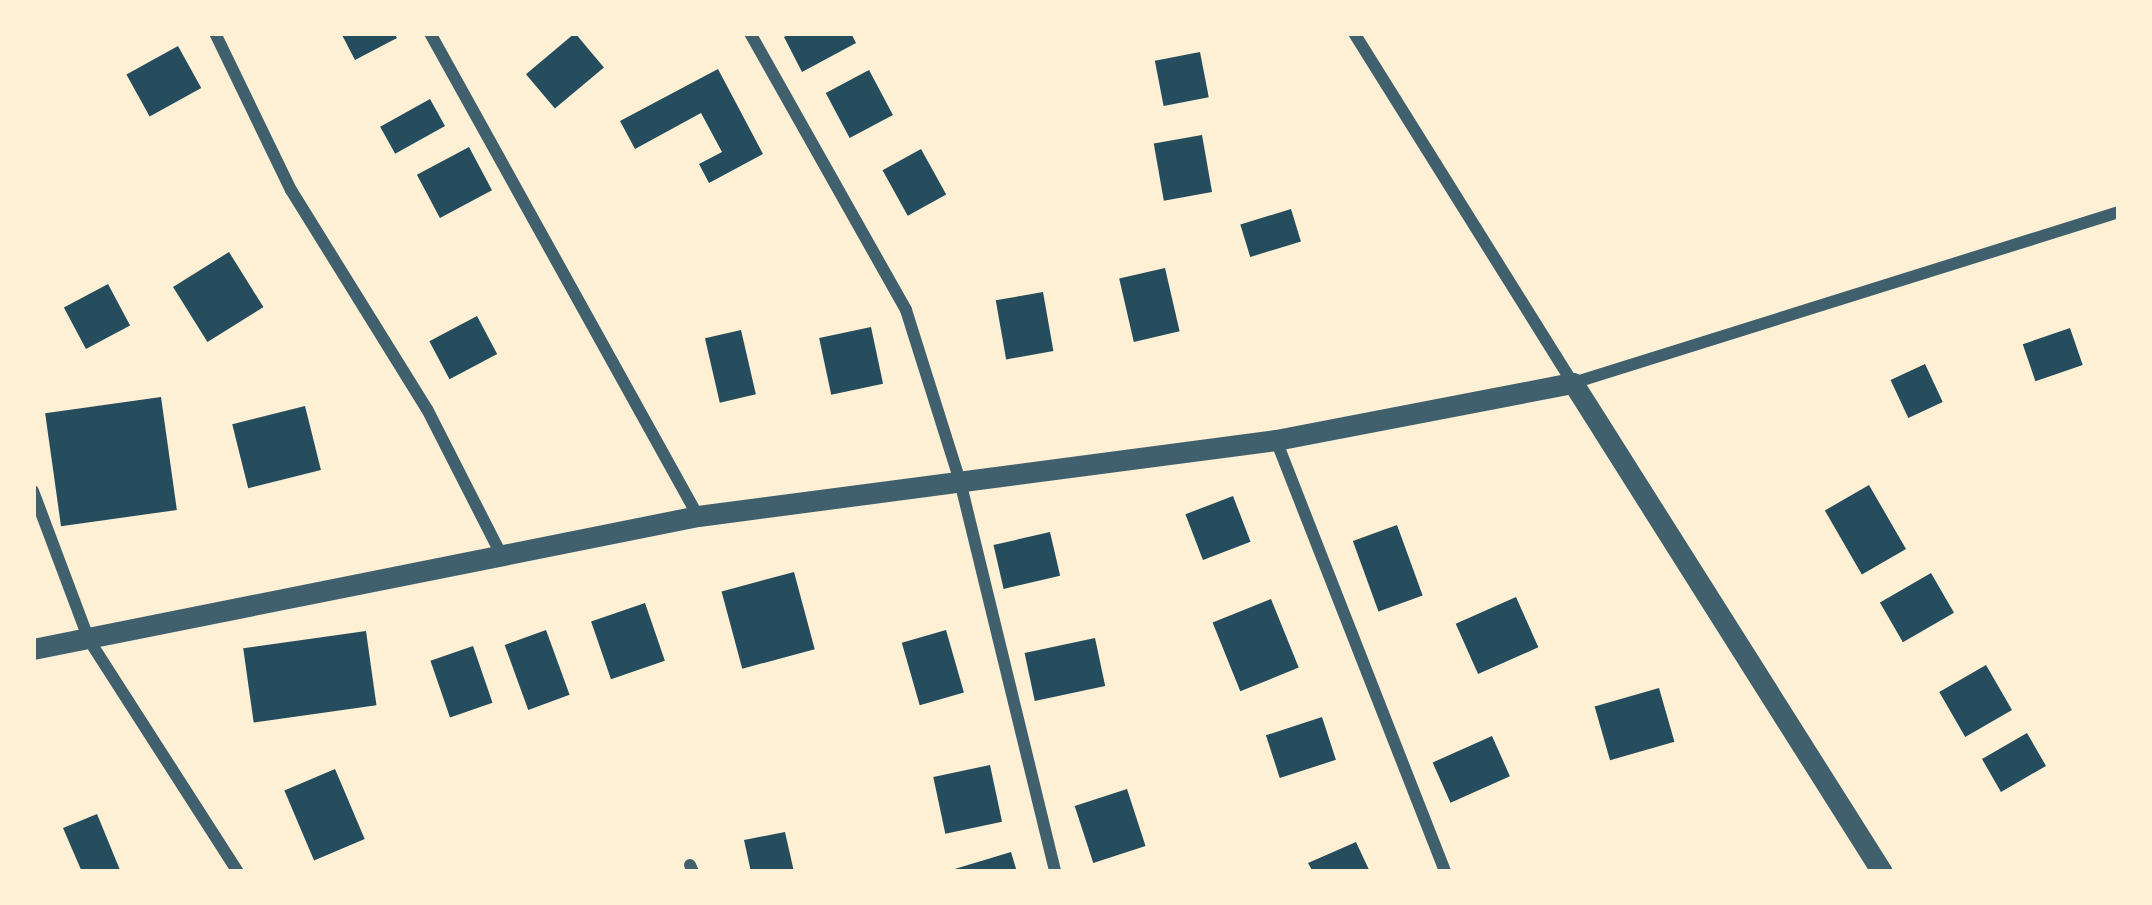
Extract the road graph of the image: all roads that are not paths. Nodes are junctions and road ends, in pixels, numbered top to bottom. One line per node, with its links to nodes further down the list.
1 (215, 33): 11 (street)
2 (430, 33): 10 (street)
3 (750, 33): 8 (street)
4 (1354, 33): 6 (street)
5 (2119, 212): 6 (street)
6 (1573, 383): 7 (street); 17 (street)
7 (1276, 440): 8 (street); 16 (street)
8 (960, 481): 10 (street); 15 (street)
9 (33, 491): 12 (street)
10 (698, 516): 11 (street)
11 (502, 556): 12 (street)
12 (89, 640): 13 (street); 14 (street)
13 (33, 649)
14 (238, 872)
15 (1055, 872)
16 (1445, 872)
17 (1882, 872)

